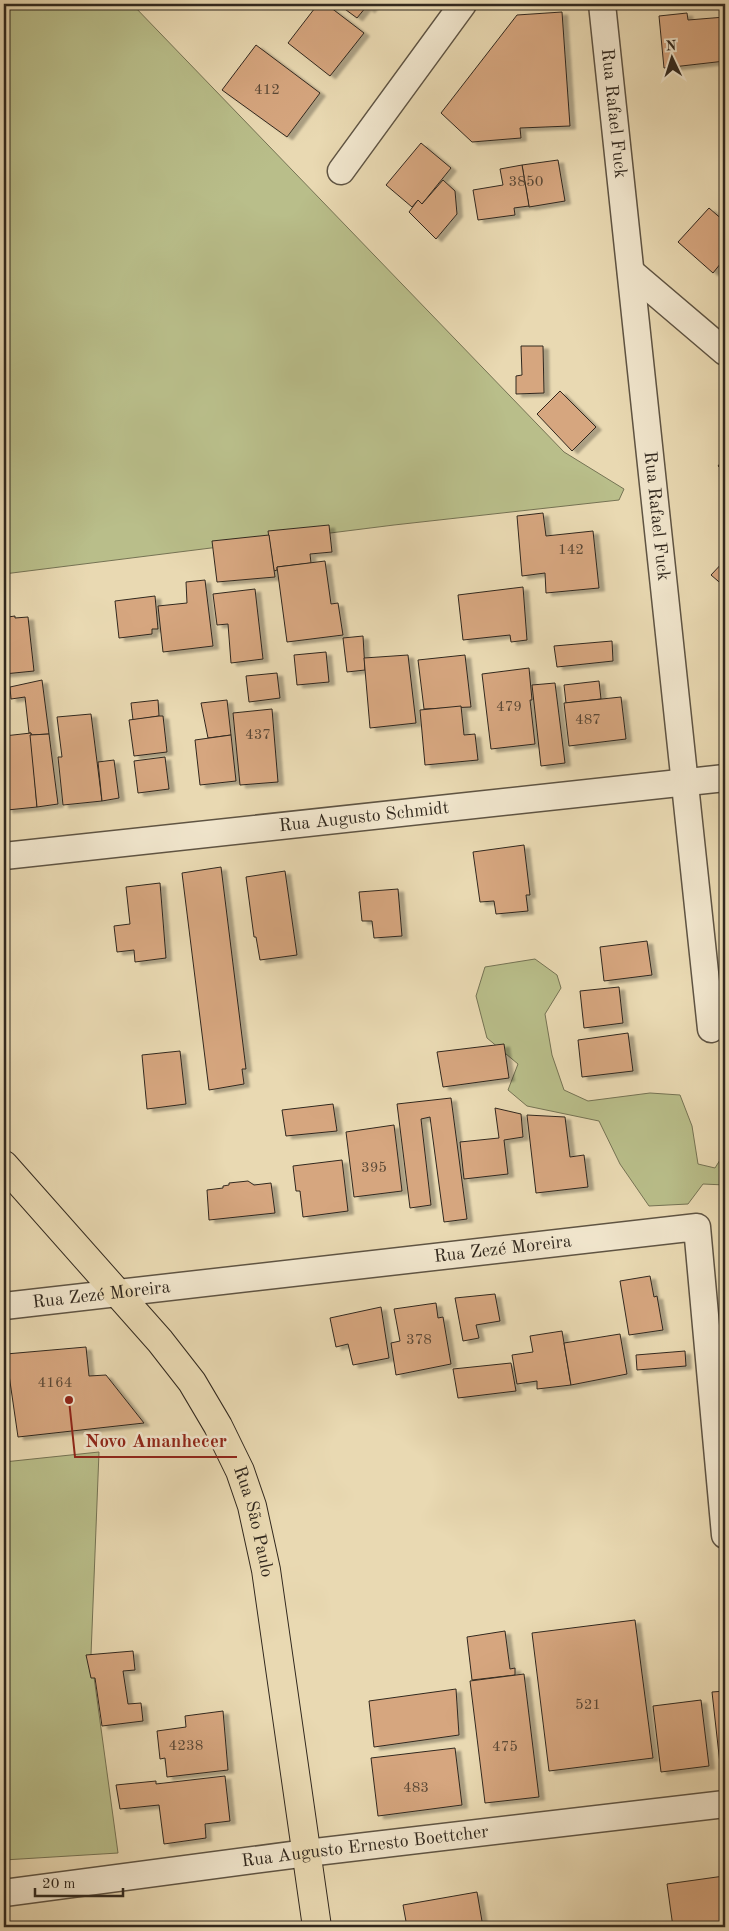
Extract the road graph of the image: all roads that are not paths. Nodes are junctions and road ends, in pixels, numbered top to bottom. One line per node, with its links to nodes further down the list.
1 (463, 4): 3 (street)
2 (602, 4): 4 (street, Rua Rafael Fuck)
3 (341, 171)
4 (631, 272): 5 (street); 7 (street, Rua Rafael Fuck)
5 (725, 352)
6 (725, 778): 7 (street, Rua Augusto Schmidt)
7 (685, 783): 8 (street, Rua Augusto Schmidt); 9 (street, Rua Rafael Fuck)
8 (4, 856)
9 (711, 1029)
10 (4, 1165): 11 (main road, Rua São Paulo)
11 (118, 1293): 12 (street, Rua Zezé Moreira); 13 (street, Rua Zezé Moreira); 15 (main road, Rua São Paulo)
12 (4, 1306)
13 (725, 1535)
14 (725, 1804): 15 (street, Rua Augusto Ernesto Boettcher)
15 (307, 1853): 16 (street, Rua Augusto Ernesto Boettcher); 17 (main road, Rua São Paulo)
16 (4, 1892)
17 (316, 1927)

